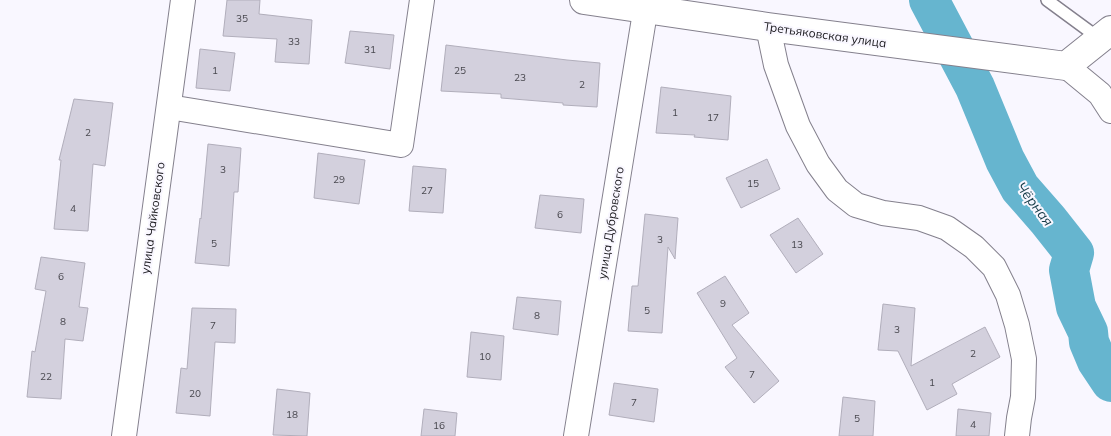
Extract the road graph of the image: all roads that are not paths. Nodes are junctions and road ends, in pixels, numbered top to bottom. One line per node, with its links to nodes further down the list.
1 (183, 0): 9 (street, улица Чайковского)
2 (422, 0): 9 (street)
3 (584, 0): 5 (street, Третьяковская улица)
4 (1047, 0): 7 (lane)
5 (647, 5): 6 (street, Третьяковская улица); 12 (street, улица Дубровского)
6 (768, 27): 8 (street, Третьяковская улица); 13 (street)
7 (1106, 35): 8 (street)
8 (1054, 64): 10 (street)
9 (169, 107): 11 (street, улица Чайковского)
10 (1111, 111)
11 (124, 436)
12 (576, 436)
13 (1017, 436)

